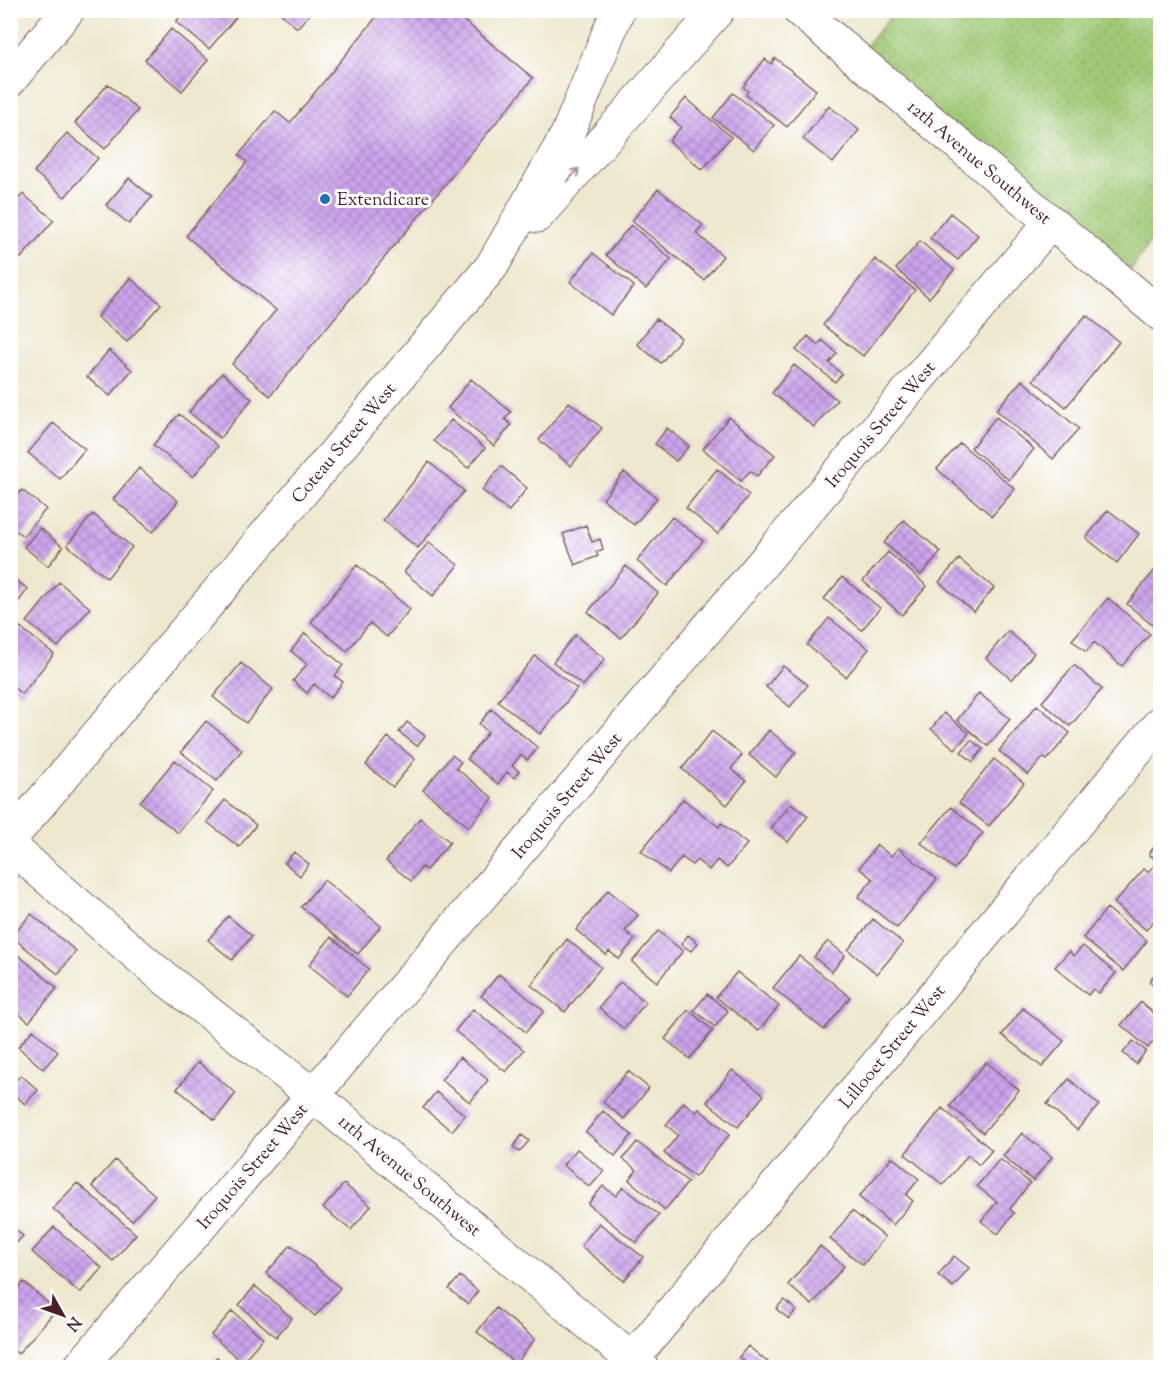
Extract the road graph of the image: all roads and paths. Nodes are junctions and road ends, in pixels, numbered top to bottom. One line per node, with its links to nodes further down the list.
1 (68, 10): 5 (street)
2 (618, 10): 7 (street, Coteau Street West)
3 (718, 10): 7 (street, one-way to 3)
4 (799, 10): 6 (street, 12th Avenue Southwest)
5 (10, 80)
6 (1051, 222): 8 (street, 12th Avenue Southwest); 12 (street, Iroquois Street West)
7 (492, 266): 10 (street, Coteau Street West)
8 (1161, 314)
9 (1161, 723): 13 (street, Lillooet Street West)
10 (10, 839)
11 (10, 846): 12 (street, 11th Avenue Southwest)
12 (313, 1095): 13 (street, 11th Avenue Southwest); 14 (street, Iroquois Street West)
13 (633, 1365)
14 (79, 1368)

